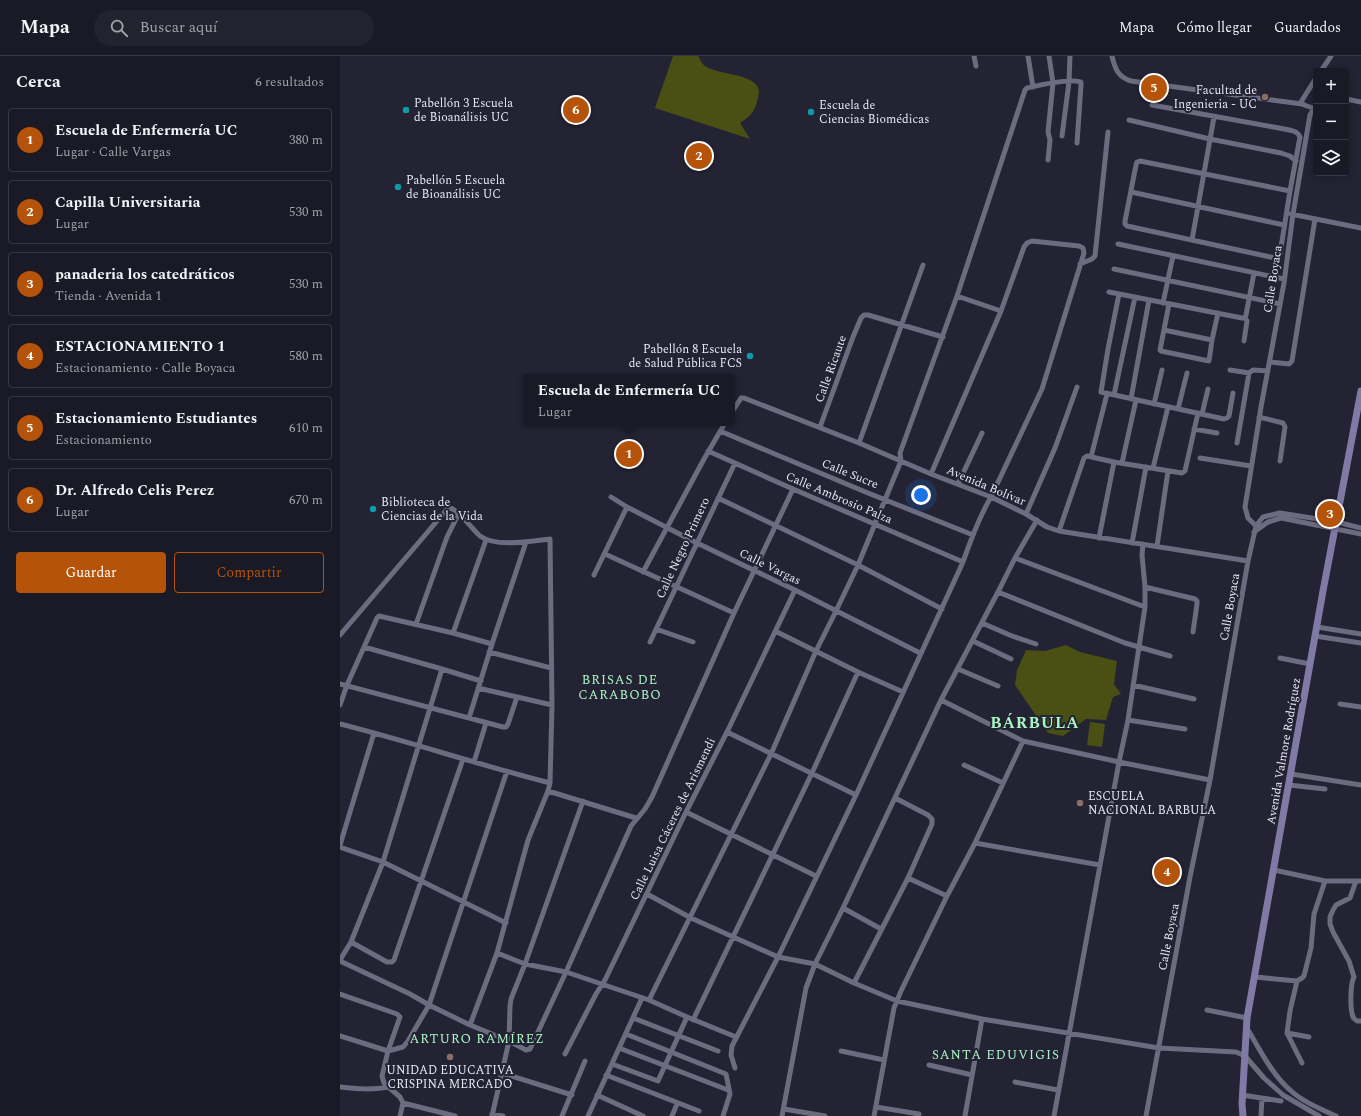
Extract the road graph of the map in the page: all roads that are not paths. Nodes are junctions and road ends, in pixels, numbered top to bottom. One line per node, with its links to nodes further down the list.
1 (974, 56): 7 (street)
2 (1028, 56): 12 (street)
3 (1049, 56): 10 (street)
4 (1070, 56): 9 (street)
5 (1112, 56): 15 (street)
6 (1331, 56): 8 (street)
7 (976, 66)
8 (1323, 68)
9 (1069, 82): 10 (street); 22 (street); 24 (street)
10 (1053, 83): 12 (street); 25 (street)
11 (1313, 83): 15 (street)
12 (1033, 87): 47 (street)
13 (1349, 100): 14 (street)
14 (1361, 102)
15 (1302, 104): 17 (street)
16 (1152, 105): 19 (street)
17 (1313, 106)
18 (1313, 110): 32 (street, Calle Boyaca)
19 (1214, 117): 23 (street); 26 (street)
20 (1129, 120): 23 (street)
21 (1108, 132): 39 (street)
22 (1062, 136)
23 (1210, 139): 26 (street); 27 (street)
24 (1077, 143)
25 (1048, 160)
26 (1296, 160): 28 (street)
27 (1204, 173): 28 (street); 29 (street); 30 (street)
28 (1290, 191): 31 (street)
29 (1131, 192): 30 (street); 36 (street)
30 (1198, 207): 34 (street); 36 (street)
31 (1286, 213): 32 (street); 34 (street)
32 (1293, 214): 33 (street); 43 (street, Calle Boyaca)
33 (1315, 219): 35 (street); 61 (street)
34 (1284, 225): 36 (street)
35 (1361, 228)
36 (1192, 240)
37 (1118, 244): 38 (street)
38 (1172, 256): 42 (street); 44 (street)
39 (1080, 264): 53 (street); 104 (street)
40 (923, 265): 56 (street)
41 (1114, 269): 44 (street)
42 (1254, 273): 43 (street); 49 (street)
43 (1284, 279): 52 (street, Calle Boyaca)
44 (1168, 281): 49 (street); 51 (street)
45 (1109, 292): 46 (street)
46 (1120, 294): 48 (street); 71 (street)
47 (957, 296): 53 (street); 58 (street)
48 (1134, 297): 50 (street); 72 (street)
49 (1250, 298): 52 (street); 55 (street)
50 (1149, 300): 51 (street); 73 (street)
51 (1166, 304): 54 (street); 57 (street)
52 (1280, 304): 61 (street, Calle Boyaca)
53 (1001, 311): 100 (street)
54 (1218, 314): 55 (street); 59 (street)
55 (1245, 318): 60 (street)
56 (902, 326): 58 (street); 81 (street, Calle Ricaute); 86 (street)
57 (1164, 330): 59 (street); 59 (street)
58 (943, 337): 91 (street)
59 (1212, 340)
60 (1244, 341)
61 (1270, 362): 65 (street, Calle Boyaca)
62 (1162, 370): 74 (street)
63 (1230, 370): 66 (street)
64 (1187, 372): 77 (street)
65 (1268, 372): 66 (street); 79 (street, Calle Boyaca)
66 (1249, 373): 87 (street)
67 (1077, 387): 108 (street)
68 (1208, 389): 78 (street)
69 (1361, 391): 112 (street, Avenida Valmore Rodríguez)
70 (1233, 393): 78 (street)
71 (1107, 394): 72 (street); 89 (street)
72 (1114, 395): 73 (street)
73 (1133, 399): 74 (street); 95 (street)
74 (1154, 404): 76 (street)
75 (735, 407): 81 (street, Avenida Bolívar)
76 (1168, 407): 77 (street); 98 (street)
77 (1178, 409): 78 (street)
78 (1200, 413): 82 (street)
79 (1259, 418): 92 (street); 96 (street, Calle Boyaca)
80 (723, 426): 83 (street)
81 (820, 427): 86 (street, Avenida Bolívar)
82 (1194, 429): 85 (street); 99 (street)
83 (720, 431): 88 (street); 106 (street, Calle Sucre)
84 (982, 433): 101 (street)
85 (1217, 434)
86 (859, 443): 91 (street, Avenida Bolívar)
87 (1237, 443)
88 (708, 451): 94 (street, Calle Ambrosio Palza); 115 (street)
89 (1091, 457): 93 (street); 117 (street)
90 (1200, 458): 96 (street)
91 (901, 461): 100 (street, Avenida Bolívar); 106 (street)
92 (1280, 461)
93 (1114, 462): 95 (street); 121 (street)
94 (736, 463): 102 (street, Calle Ambrosio Palza); 105 (street, Calle Negro Primero)
95 (1122, 463): 97 (street)
96 (1251, 466): 114 (street, Calle Boyaca)
97 (1146, 467): 98 (street); 125 (street)
98 (1153, 468): 99 (street)
99 (1168, 470): 127 (street)
100 (931, 474): 101 (street, Avenida Bolívar)
101 (958, 484): 104 (street, Avenida Bolívar)
102 (793, 489): 111 (street, Calle Ambrosio Palza); 113 (street)
103 (611, 497): 107 (street, Calle Vargas)
104 (991, 497): 108 (street, Avenida Bolívar); 119 (street)
105 (718, 498): 113 (street); 124 (street, Calle Negro Primero)
106 (886, 499): 111 (street); 119 (street, Calle Sucre)
107 (628, 507): 115 (street, Calle Vargas); 128 (street)
108 (1026, 514): 110 (street, Avenida Bolívar)
109 (458, 515): 122 (street); 145 (street); 151 (street)
110 (1037, 520): 117 (street, Avenida Bolívar); 129 (street)
111 (875, 524): 131 (street, Calle Ambrosio Palza); 132 (street)
112 (1336, 525): 114 (street); 116 (street); 118 (street); 120 (street); 146 (street, Avenida Valmore Rodríguez)
113 (775, 526): 132 (street); 133 (street)
114 (1256, 526): 118 (street, Calle Boyaca)
115 (668, 527): 124 (street, Calle Vargas); 134 (street)
116 (1361, 528)
117 (1059, 531): 121 (street, Avenida Bolívar)
118 (1254, 532): 130 (street, Calle Boyaca)
119 (973, 534): 131 (street)
120 (1361, 534)
121 (1099, 538): 125 (street, Avenida Bolívar)
122 (486, 540): 123 (street); 150 (street)
123 (526, 542): 158 (street); 169 (street)
124 (697, 543): 133 (street, Calle Vargas); 136 (street, Calle Negro Primero)
125 (1132, 543): 126 (street, Avenida Bolívar)
126 (1143, 544): 127 (street, Avenida Bolívar); 137 (street)
127 (1157, 546): 130 (street, Avenida Bolívar)
128 (605, 554): 134 (street); 135 (street)
129 (1015, 558): 139 (street); 140 (street)
130 (1248, 561): 205 (street, Calle Boyaca)
131 (963, 562): 141 (street)
132 (858, 565): 141 (street); 142 (street)
133 (754, 570): 138 (street, Calle Vargas); 143 (street)
134 (643, 572): 136 (street)
135 (594, 575)
136 (676, 586): 143 (street); 147 (street, Calle Negro Primero)
137 (1145, 587): 140 (street); 149 (street)
138 (795, 590): 142 (street, Calle Vargas); 148 (street, Calle Luisa Cáceres de Arismendi)
139 (998, 592): 144 (street); 161 (street)
140 (1145, 607): 161 (street)
141 (942, 609): 164 (street)
142 (836, 611): 162 (street); 164 (street, Calle Vargas)
143 (734, 613): 216 (street)
144 (982, 623): 154 (street); 159 (street)
145 (416, 624): 150 (street); 160 (street)
146 (1317, 627): 152 (street); 153 (street, Avenida Valmore Rodríguez)
147 (656, 630): 155 (street, Calle Negro Primero); 156 (street)
148 (775, 631): 162 (street); 193 (street, Calle Luisa Cáceres de Arismendi)
149 (1193, 632)
150 (453, 633): 158 (street)
151 (340, 634)
152 (1361, 634)
153 (1315, 636): 157 (street); 168 (street, Avenida Valmore Rodríguez)
154 (972, 641): 167 (street); 171 (street)
155 (650, 642)
156 (693, 642)
157 (1361, 643)
158 (492, 644): 163 (street)
159 (1036, 644)
160 (364, 647): 170 (street); 175 (street)
161 (1138, 648): 165 (street); 176 (street)
162 (816, 651): 172 (street); 197 (street)
163 (489, 652): 169 (street); 173 (street)
164 (920, 653): 179 (street)
165 (1170, 656)
166 (1280, 658): 168 (street)
167 (1011, 659)
168 (1310, 664): 204 (street, Avenida Valmore Rodríguez)
169 (551, 668): 185 (street)
170 (442, 669): 173 (street); 186 (street)
171 (958, 669): 177 (street); 182 (street)
172 (858, 672): 179 (street); 203 (street)
173 (481, 681): 178 (street)
174 (340, 684): 175 (street)
175 (346, 685): 184 (street); 186 (street)
176 (1133, 685): 181 (street); 189 (street)
177 (998, 686)
178 (478, 688): 180 (street); 188 (street)
179 (903, 692): 212 (street)
180 (517, 697): 185 (street); 190 (street)
181 (1194, 699)
182 (941, 700): 195 (street); 213 (street)
183 (1340, 704): 187 (street)
184 (340, 705)
185 (552, 705): 206 (street)
186 (431, 707): 188 (street); 196 (street)
187 (1361, 707)
188 (469, 718): 190 (street)
189 (1128, 720): 192 (street); 200 (street)
190 (486, 723): 199 (street)
191 (340, 724): 194 (street)
192 (1185, 729)
193 (727, 732): 197 (street); 215 (street, Calle Luisa Cáceres de Arismendi)
194 (374, 733): 196 (street); 219 (street)
195 (1023, 741): 200 (street); 207 (street)
196 (419, 746): 198 (street); 221 (street)
197 (771, 754): 203 (street); 217 (street)
198 (463, 759): 199 (street); 226 (street)
199 (474, 762): 202 (street)
200 (1119, 762): 205 (street); 222 (street)
201 (964, 765): 207 (street)
202 (507, 771): 206 (street); 231 (street)
203 (812, 773): 212 (street); 220 (street)
204 (1291, 774): 208 (street, Avenida Valmore Rodríguez); 209 (street)
205 (1210, 780): 273 (street, Calle Boyaca)
206 (550, 783): 211 (street)
207 (1003, 783): 218 (street)
208 (1289, 785): 210 (street); 223 (street, Avenida Valmore Rodríguez)
209 (1361, 785)
210 (1325, 789)
211 (548, 791): 214 (street); 234 (street)
212 (856, 795): 224 (street)
213 (894, 798): 225 (street); 232 (street)
214 (583, 801): 216 (street); 241 (street)
215 (686, 812): 217 (street); 229 (street, Calle Luisa Cáceres de Arismendi)
216 (636, 818): 243 (street)
217 (731, 834): 220 (street); 233 (street)
218 (975, 843): 222 (street); 230 (street)
219 (340, 846): 221 (street)
220 (772, 855): 224 (street); 236 (street)
221 (383, 862): 226 (street); 237 (street)
222 (1100, 865): 266 (street)
223 (1274, 870): 227 (street); 244 (street, Avenida Valmore Rodríguez)
224 (816, 876): 239 (street)
225 (908, 878): 230 (street); 235 (street)
226 (422, 880): 231 (street); 237 (street)
227 (1325, 881): 228 (street); 247 (street)
228 (1359, 881): 245 (street)
229 (647, 894): 233 (street); 249 (street, Calle Luisa Cáceres de Arismendi)
230 (947, 896): 253 (street)
231 (462, 902): 234 (street); 254 (street)
232 (843, 908): 235 (street); 242 (street)
233 (691, 918): 236 (street); 252 (street)
234 (506, 923): 238 (street)
235 (882, 929): 248 (street)
236 (733, 936): 239 (street); 260 (street)
237 (351, 942): 240 (street)
238 (497, 953): 241 (street); 262 (street)
239 (778, 956): 242 (street); 269 (street)
240 (340, 960): 254 (street)
241 (525, 964): 243 (street); 271 (street)
242 (815, 964): 248 (street); 303 (street)
243 (566, 972): 249 (street); 271 (street)
244 (1255, 977): 247 (street); 258 (street, Avenida Valmore Rodríguez)
245 (1354, 977): 246 (street); 261 (street)
246 (1361, 978)
247 (1297, 981): 264 (street)
248 (854, 983): 253 (street)
249 (602, 985): 251 (street); 278 (street, Calle Luisa Cáceres de Arismendi)
250 (340, 994): 274 (street)
251 (642, 998): 252 (street); 257 (street)
252 (649, 1000): 256 (street)
253 (897, 1001): 259 (street); 280 (street)
254 (429, 1005): 262 (street); 274 (street)
255 (1207, 1010): 258 (street)
256 (687, 1017): 260 (street); 268 (street)
257 (633, 1018): 265 (street); 268 (street)
258 (1247, 1018): 263 (street, Avenida Valmore Rodríguez)
259 (982, 1019): 266 (street); 289 (street)
260 (693, 1020): 269 (street)
261 (1361, 1021)
262 (470, 1025): 271 (street)
263 (1247, 1028): 279 (street, Avenida Valmore Rodríguez); 324 (street)
264 (1287, 1033): 270 (street); 282 (street)
265 (626, 1034): 272 (street); 276 (street)
266 (1069, 1034): 273 (street); 294 (street)
267 (340, 1036): 274 (street)
268 (679, 1036): 276 (street); 277 (street)
269 (736, 1037): 286 (street)
270 (1309, 1037)
271 (509, 1041): 287 (street)
272 (619, 1048): 283 (street); 285 (street)
273 (1159, 1048): 279 (street); 320 (street, Calle Boyaca)
274 (388, 1051): 292 (street)
275 (841, 1051): 280 (street)
276 (671, 1052): 285 (street); 293 (street)
277 (718, 1052)
278 (565, 1054)
279 (1245, 1056): 296 (street, Avenida Valmore Rodríguez); 323 (street)
280 (884, 1060): 302 (street)
281 (586, 1061): 295 (street)
282 (1302, 1063)
283 (612, 1064): 285 (street); 288 (street)
284 (928, 1065): 289 (street)
285 (665, 1067): 293 (street)
286 (735, 1068)
287 (502, 1074): 295 (street); 306 (street)
288 (606, 1075): 297 (street); 301 (street)
289 (972, 1075): 318 (street)
290 (1015, 1082): 294 (street)
291 (340, 1087): 292 (street)
292 (389, 1087): 300 (street)
293 (728, 1090): 314 (street)
294 (1058, 1090): 319 (street)
295 (572, 1095): 310 (street)
296 (1242, 1095): 298 (street); 321 (street, Avenida Valmore Rodríguez)
297 (597, 1096): 311 (street); 312 (street)
298 (1262, 1098): 299 (street); 322 (street)
299 (1281, 1101)
300 (402, 1103): 307 (street); 308 (street)
301 (677, 1104): 304 (street); 313 (street)
302 (876, 1107): 305 (street); 317 (street)
303 (784, 1109): 315 (street); 316 (street)
304 (698, 1112)
305 (918, 1114)
306 (492, 1115): 309 (street)
307 (400, 1116)
308 (455, 1116)
309 (504, 1116)
310 (562, 1116)
311 (588, 1116)
312 (643, 1116)
313 (672, 1116)
314 (723, 1116)
315 (782, 1116)
316 (825, 1116)
317 (874, 1116)
318 (965, 1116)
319 (1054, 1116)
320 (1146, 1116)
321 (1243, 1116)
322 (1261, 1116)
323 (1318, 1116)
324 (1336, 1116)

